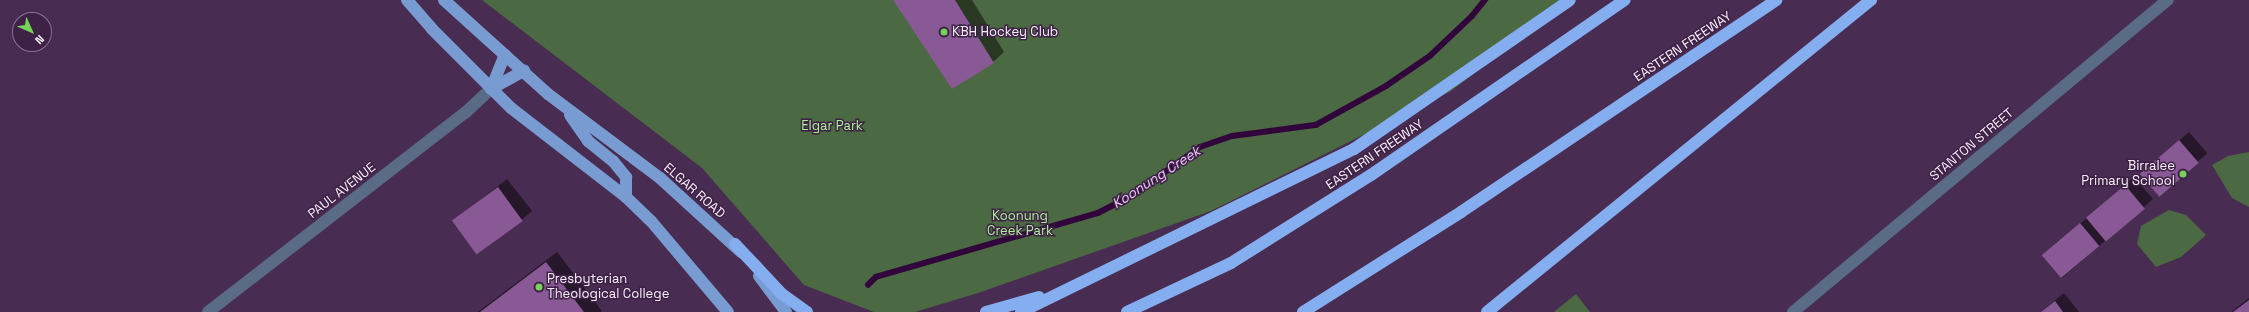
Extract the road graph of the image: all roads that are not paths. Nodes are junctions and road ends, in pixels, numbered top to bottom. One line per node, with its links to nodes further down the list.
1 (407, 0): 10 (main road)
2 (444, 0): 8 (main road, ELGAR ROAD)
3 (1570, 0): 14 (highway)
4 (1625, 0): 21 (highway, EASTERN FREEWAY)
5 (1776, 0): 22 (highway, EASTERN FREEWAY)
6 (1871, 0): 23 (highway)
7 (2168, 0): 24 (street, STANTON STREET)
8 (505, 55): 9 (main road, ELGAR ROAD); 10 (main road)
9 (524, 71): 10 (main road); 11 (main road, ELGAR ROAD)
10 (492, 89): 12 (main road); 15 (street, PAUL AVENUE)
11 (566, 108): 12 (main road, ELGAR ROAD); 13 (main road, ELGAR ROAD)
12 (626, 197): 16 (main road)
13 (735, 244): 17 (main road, ELGAR ROAD); 18 (highway)
14 (1064, 290): 19 (highway); 20 (highway)
15 (208, 312)
16 (728, 312)
17 (786, 312)
18 (808, 312)
19 (986, 312)
20 (1021, 312)
21 (1127, 312)
22 (1303, 312)
23 (1487, 312)
24 (1793, 312)

